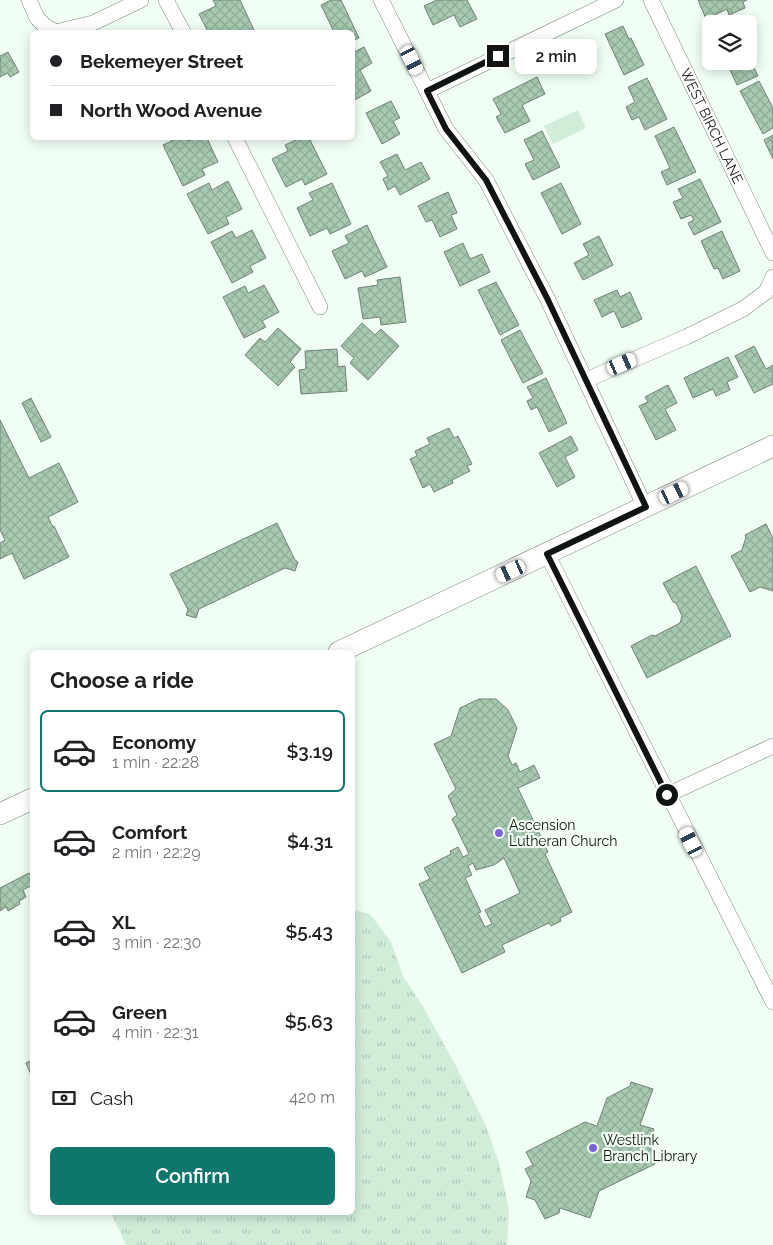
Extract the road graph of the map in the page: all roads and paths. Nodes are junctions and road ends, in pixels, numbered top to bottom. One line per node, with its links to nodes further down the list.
1 (29, 0): 7 (street)
2 (141, 0): 8 (street)
3 (166, 0): 9 (street)
4 (381, 0): 10 (street)
5 (616, 0): 10 (street)
6 (651, 0): 12 (street, WEST BIRCH LANE)
7 (51, 30)
8 (64, 30)
9 (182, 30)
10 (427, 91): 15 (street)
11 (236, 140): 14 (street)
12 (773, 253)
13 (773, 277): 15 (street)
14 (320, 307)
15 (586, 380): 17 (street)
16 (773, 446): 17 (main road)
17 (646, 507): 18 (main road)
18 (547, 554): 19 (main road); 21 (street)
19 (343, 650)
20 (773, 746): 21 (street)
21 (667, 795): 24 (street)
22 (30, 800): 23 (main road)
23 (0, 814)
24 (773, 1002)

